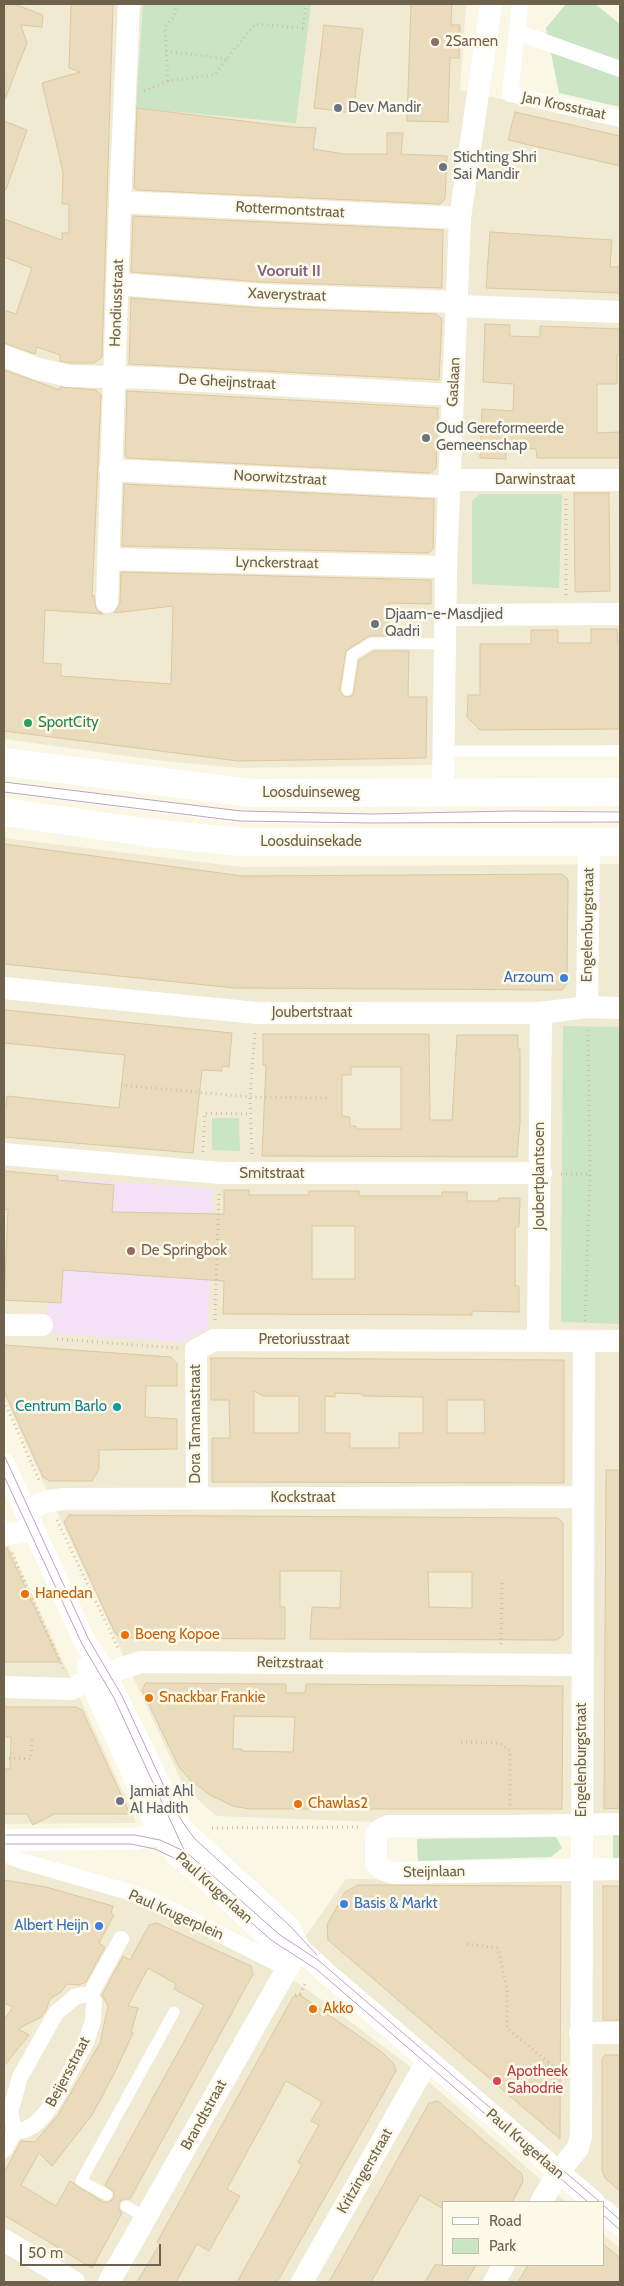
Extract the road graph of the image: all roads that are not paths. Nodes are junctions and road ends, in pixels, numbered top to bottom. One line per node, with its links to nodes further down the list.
1 (129, 4): 7 (street, Hondiusstraat)
2 (491, 4): 8 (street, Gaslaan)
3 (520, 4): 4 (street, Jan Krosstraat)
4 (517, 32): 5 (street); 6 (street, Jan Krosstraat)
5 (620, 70)
6 (620, 119)
7 (120, 202): 8 (street, Rottermontstraat); 9 (street, Hondiusstraat)
8 (460, 218): 10 (street, Gaslaan)
9 (117, 284): 10 (street, Xaverystraat); 13 (street, Hondiusstraat)
10 (457, 304): 11 (street); 14 (street, Gaslaan)
11 (620, 312)
12 (4, 356): 13 (street, De Gheijnstraat)
13 (114, 377): 14 (street, De Gheijnstraat); 15 (street, Hondiusstraat)
14 (453, 395): 17 (street, Gaslaan)
15 (110, 470): 17 (street, Noorwitzstraat); 18 (street, Hondiusstraat)
16 (620, 480): 17 (street, Darwinstraat)
17 (449, 484): 19 (street, Gaslaan)
18 (108, 559): 19 (street, Lynckerstraat); 20 (street, Hondiusstraat)
19 (446, 567): 22 (street, Gaslaan)
20 (107, 602)
21 (620, 614): 22 (street)
22 (446, 615): 23 (street, Gaslaan)
23 (445, 644): 24 (lane); 25 (street, Gaslaan)
24 (347, 690)
25 (444, 751): 26 (lane); 29 (street, Gaslaan)
26 (620, 751)
27 (4, 762): 29 (main road, Loosduinseweg)
28 (4, 787): 32 (lane, Loosduinseweg)
29 (442, 792): 30 (main road, Loosduinseweg)
30 (620, 792)
31 (4, 812): 34 (main road, Loosduinsekade)
32 (620, 816)
33 (620, 842): 34 (main road, Loosduinsekade)
34 (589, 843): 36 (street, Engelenburgstraat)
35 (4, 988): 38 (street, Joubertstraat)
36 (587, 1007): 37 (street, Joubertstraat); 38 (street, Joubertstraat)
37 (620, 1008)
38 (541, 1013): 40 (street, Joubertplantsoen)
39 (4, 1154): 40 (street, Smitstraat)
40 (541, 1174): 43 (street, Joubertplantsoen)
41 (4, 1325): 42 (street)
42 (42, 1325)
43 (538, 1340): 44 (street, Pretoriusstraat); 46 (street, Pretoriusstraat)
44 (584, 1341): 45 (street, Pretoriusstraat); 48 (street, Engelenburgstraat)
45 (620, 1341)
46 (205, 1345): 49 (street, Dora Tamanastraat)
47 (4, 1464): 50 (street, Paul Krugerlaan)
48 (583, 1496): 49 (street, Kockstraat); 52 (street, Engelenburgstraat)
49 (197, 1498): 50 (street, Kockstraat)
50 (30, 1521): 51 (street, Kockstraat); 53 (street, Paul Krugerlaan)
51 (4, 1535)
52 (581, 1665): 53 (street, Reitzstraat); 56 (street, Engelenburgstraat)
53 (107, 1673): 54 (street, Reitzstraat); 57 (street, Paul Krugerlaan)
54 (4, 1688)
55 (620, 1824): 56 (street)
56 (582, 1825): 60 (street, Engelenburgstraat); 60 (street, Steijnlaan)
57 (170, 1830): 58 (street); 63 (street, Paul Krugerlaan)
58 (4, 1840)
59 (4, 1853): 64 (street, Paul Krugerplein)
60 (583, 1868): 61 (street, Steijnlaan); 67 (street, Engelenburgstraat)
61 (620, 1869)
62 (121, 1939): 65 (street)
63 (298, 1948): 64 (street, Brandtstraat); 69 (street, Paul Krugerlaan)
64 (286, 1968): 78 (street, Brandtstraat)
65 (90, 1995): 70 (street, Beijersstraat); 70 (street)
66 (174, 2012): 73 (lane)
67 (580, 2033): 68 (street); 72 (street, Engelenburgstraat)
68 (620, 2034)
69 (428, 2060): 72 (street, Paul Krugerlaan); 84 (street, Kritzingerstraat)
70 (15, 2131): 71 (street)
71 (4, 2150)
72 (559, 2172): 74 (street, Engelenburgstraat); 75 (street, Paul Krugerlaan)
73 (108, 2196)
74 (541, 2201)
75 (593, 2201)
76 (126, 2206): 78 (lane)
77 (604, 2211): 79 (street)
78 (146, 2218): 83 (street, Brandtstraat)
79 (620, 2225)
80 (4, 2240): 82 (street)
81 (503, 2266): 85 (street)
82 (74, 2282)
83 (109, 2282)
84 (302, 2282)
85 (494, 2282)

